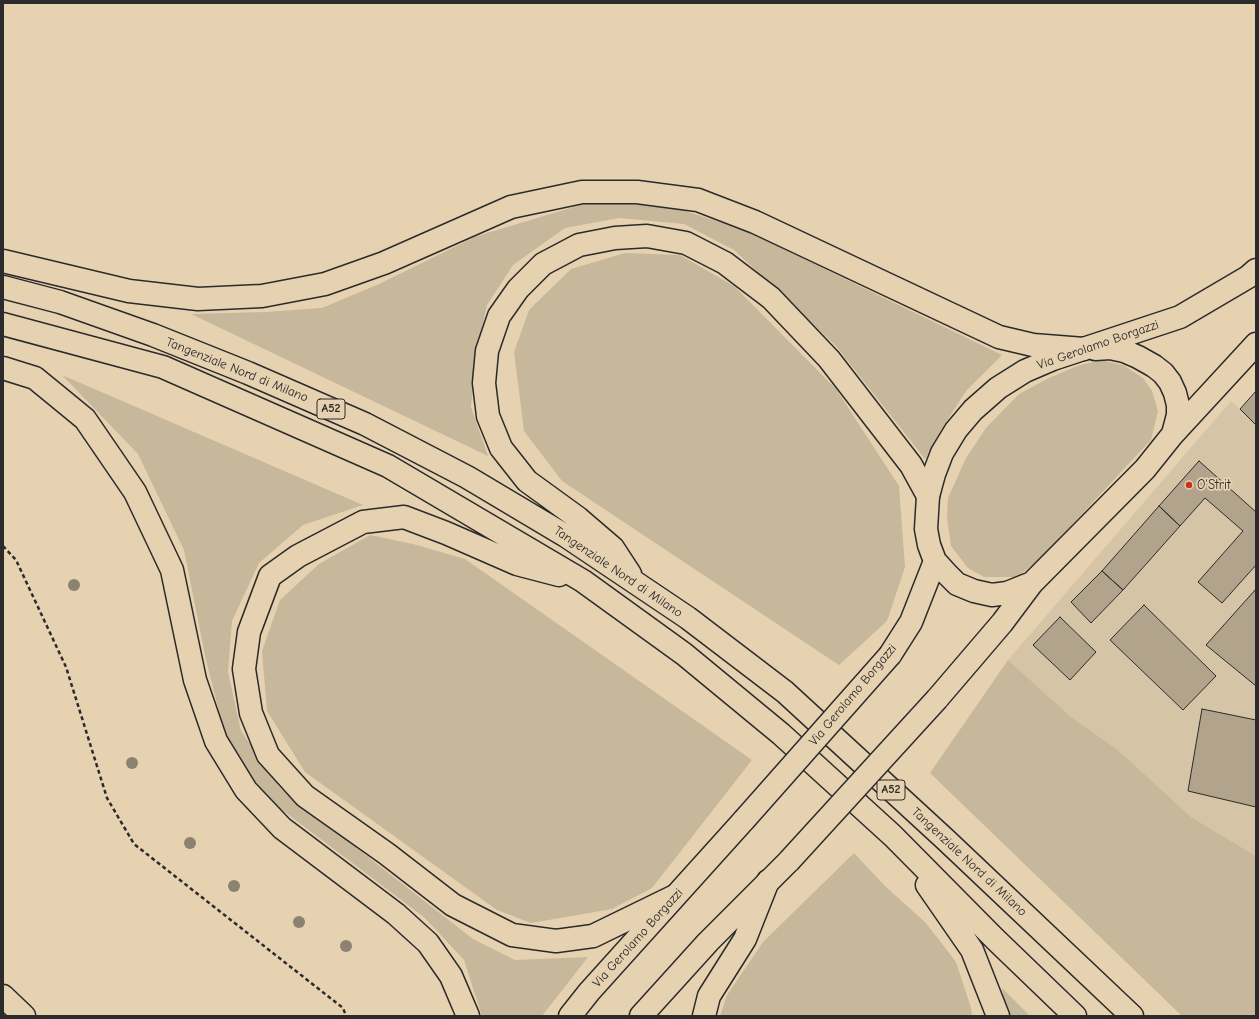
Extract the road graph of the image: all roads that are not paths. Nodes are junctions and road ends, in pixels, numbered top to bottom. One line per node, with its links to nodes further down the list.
1 (3, 261): 6 (main road)
2 (1256, 270): 6 (main road, Via Gerolamo Borgazzi)
3 (3, 287): 12 (main road, Tangenziale Nord di Milano / A52)
4 (3, 324): 11 (main road, Tangenziale Nord di Milano / A52)
5 (1256, 344): 8 (main road)
6 (1084, 349): 8 (main road); 9 (main road, Via Gerolamo Borgazzi)
7 (3, 368): 19 (main road)
8 (1173, 434): 13 (main road)
9 (928, 496): 10 (main road, Via Gerolamo Borgazzi); 12 (main road)
10 (936, 561): 13 (main road); 16 (main road, Via Gerolamo Borgazzi, bridge)
11 (583, 581): 14 (main road, Tangenziale Nord di Milano / A52); 16 (main road)
12 (635, 581): 25 (main road, Tangenziale Nord di Milano / A52)
13 (1032, 583): 15 (main road, bridge)
14 (893, 836): 23 (main road); 24 (main road, Tangenziale Nord di Milano / A52)
15 (768, 881): 21 (main road); 22 (main road)
16 (673, 897): 20 (main road, Via Gerolamo Borgazzi)
17 (3, 996): 18 (main road)
18 (24, 1016)
19 (468, 1016)
20 (570, 1016)
21 (642, 1016)
22 (704, 1016)
23 (998, 1016)
24 (1075, 1016)
25 (1132, 1016)

